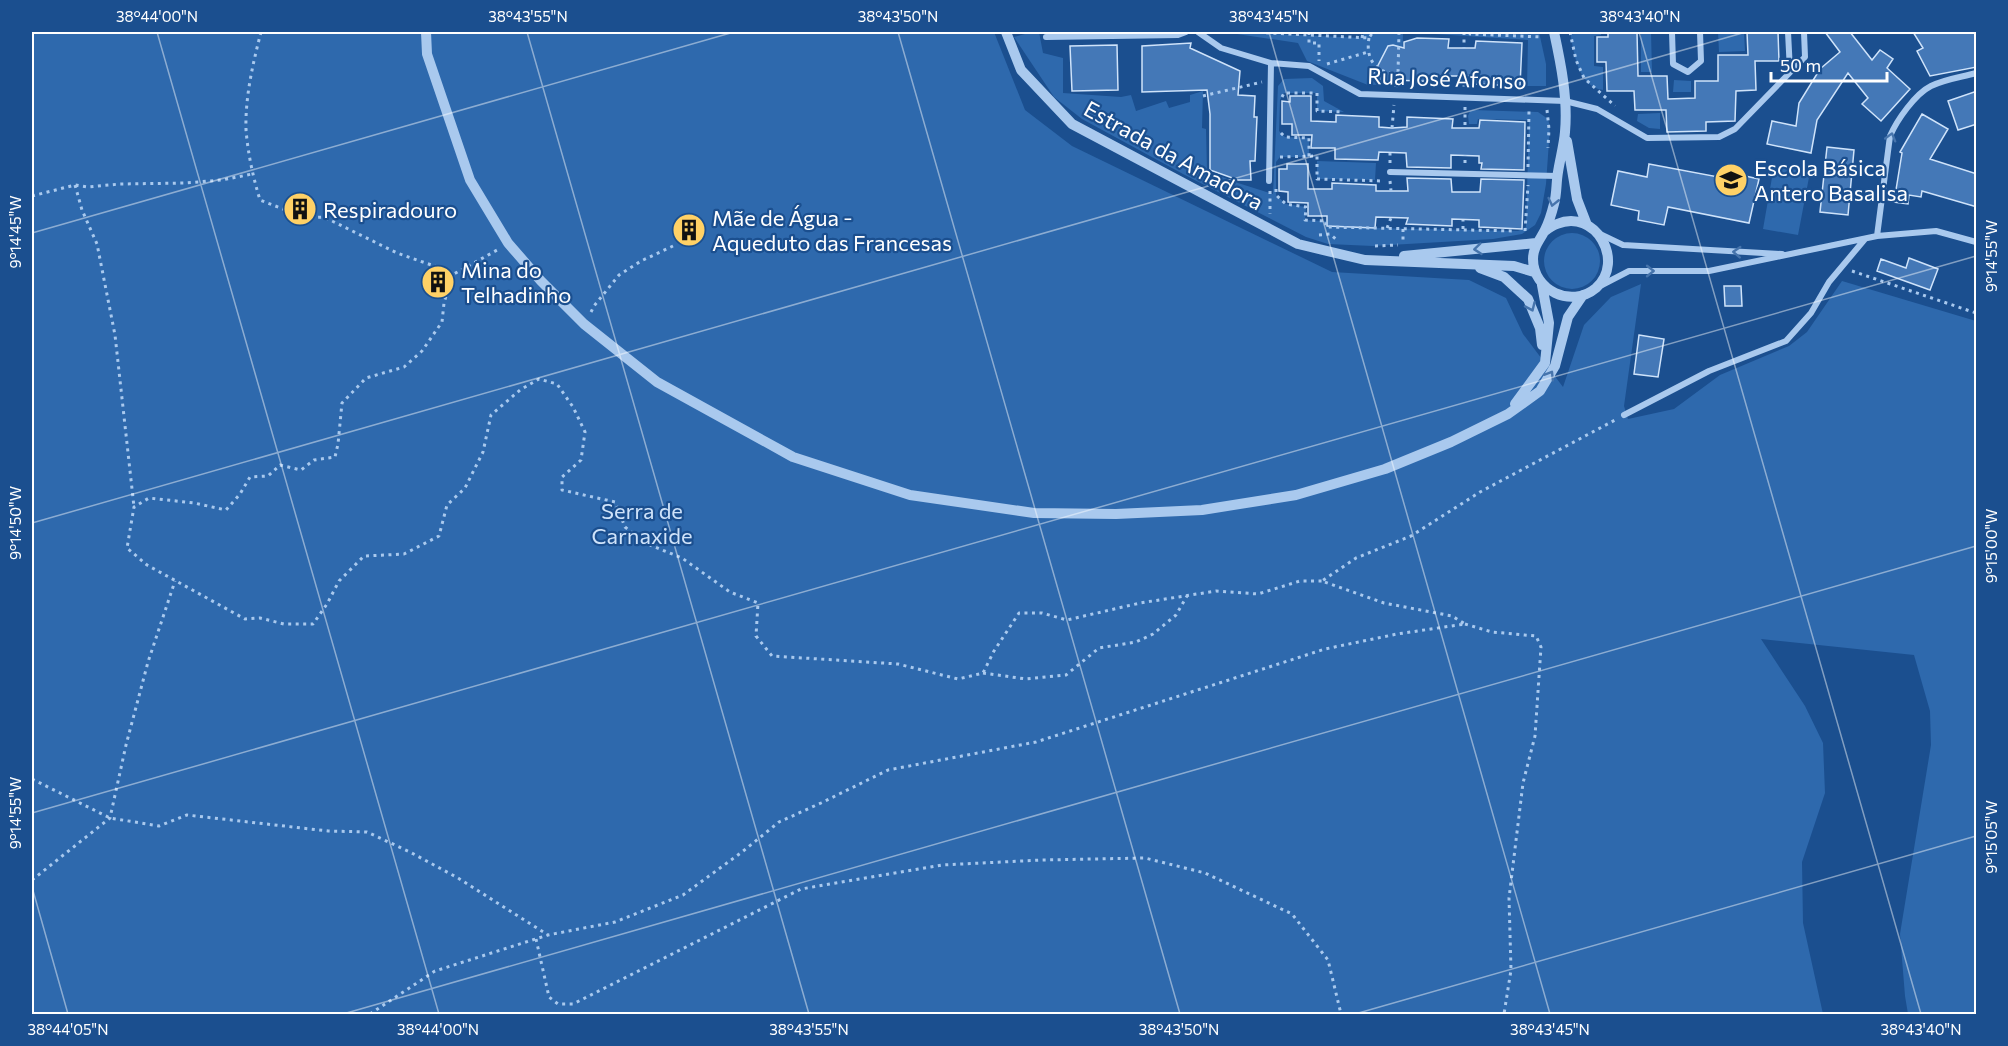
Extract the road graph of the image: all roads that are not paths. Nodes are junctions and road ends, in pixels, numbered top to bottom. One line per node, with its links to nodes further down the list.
1 (426, 32): 34 (street)
2 (1006, 32): 27 (street, Estrada da Amadora)
3 (1186, 32): 10 (street)
4 (1198, 32): 11 (street, Rua José Afonso)
5 (1554, 32): 14 (street)
6 (1672, 32): 7 (street)
7 (1700, 32)
8 (1788, 32): 12 (street)
9 (1804, 32): 12 (street, Rua José Afonso)
10 (1046, 37)
11 (1271, 63): 14 (street, Rua José Afonso); 18 (street)
12 (1790, 71): 14 (street, Rua José Afonso)
13 (1977, 73): 22 (street, one-way to 13)
14 (1565, 101): 15 (street)
15 (1565, 132): 17 (street); 19 (street)
16 (1390, 172): 17 (street)
17 (1558, 176): 20 (street, one-way to 20)
18 (1273, 183)
19 (1587, 225): 20 (street); 21 (street)
20 (1545, 231): 25 (street)
21 (1599, 234): 26 (street, one-way to 21); 31 (street)
22 (1877, 236): 23 (street); 24 (street)
23 (1866, 239): 26 (street); 35 (street)
24 (1977, 242)
25 (1536, 243): 27 (street, Estrada da Amadora, one-way to 27); 29 (street)
26 (1795, 254): 31 (street, one-way to 26)
27 (1365, 260): 28 (street, Estrada da Amadora)
28 (1468, 264): 29 (street, Estrada da Amadora); 33 (street, one-way to 33)
29 (1534, 272): 30 (street)
30 (1542, 285): 32 (street); 33 (street)
31 (1596, 288): 32 (street)
32 (1583, 295): 34 (street, one-way to 32)
33 (1545, 363): 34 (street)
34 (1508, 414)
35 (1624, 415)

